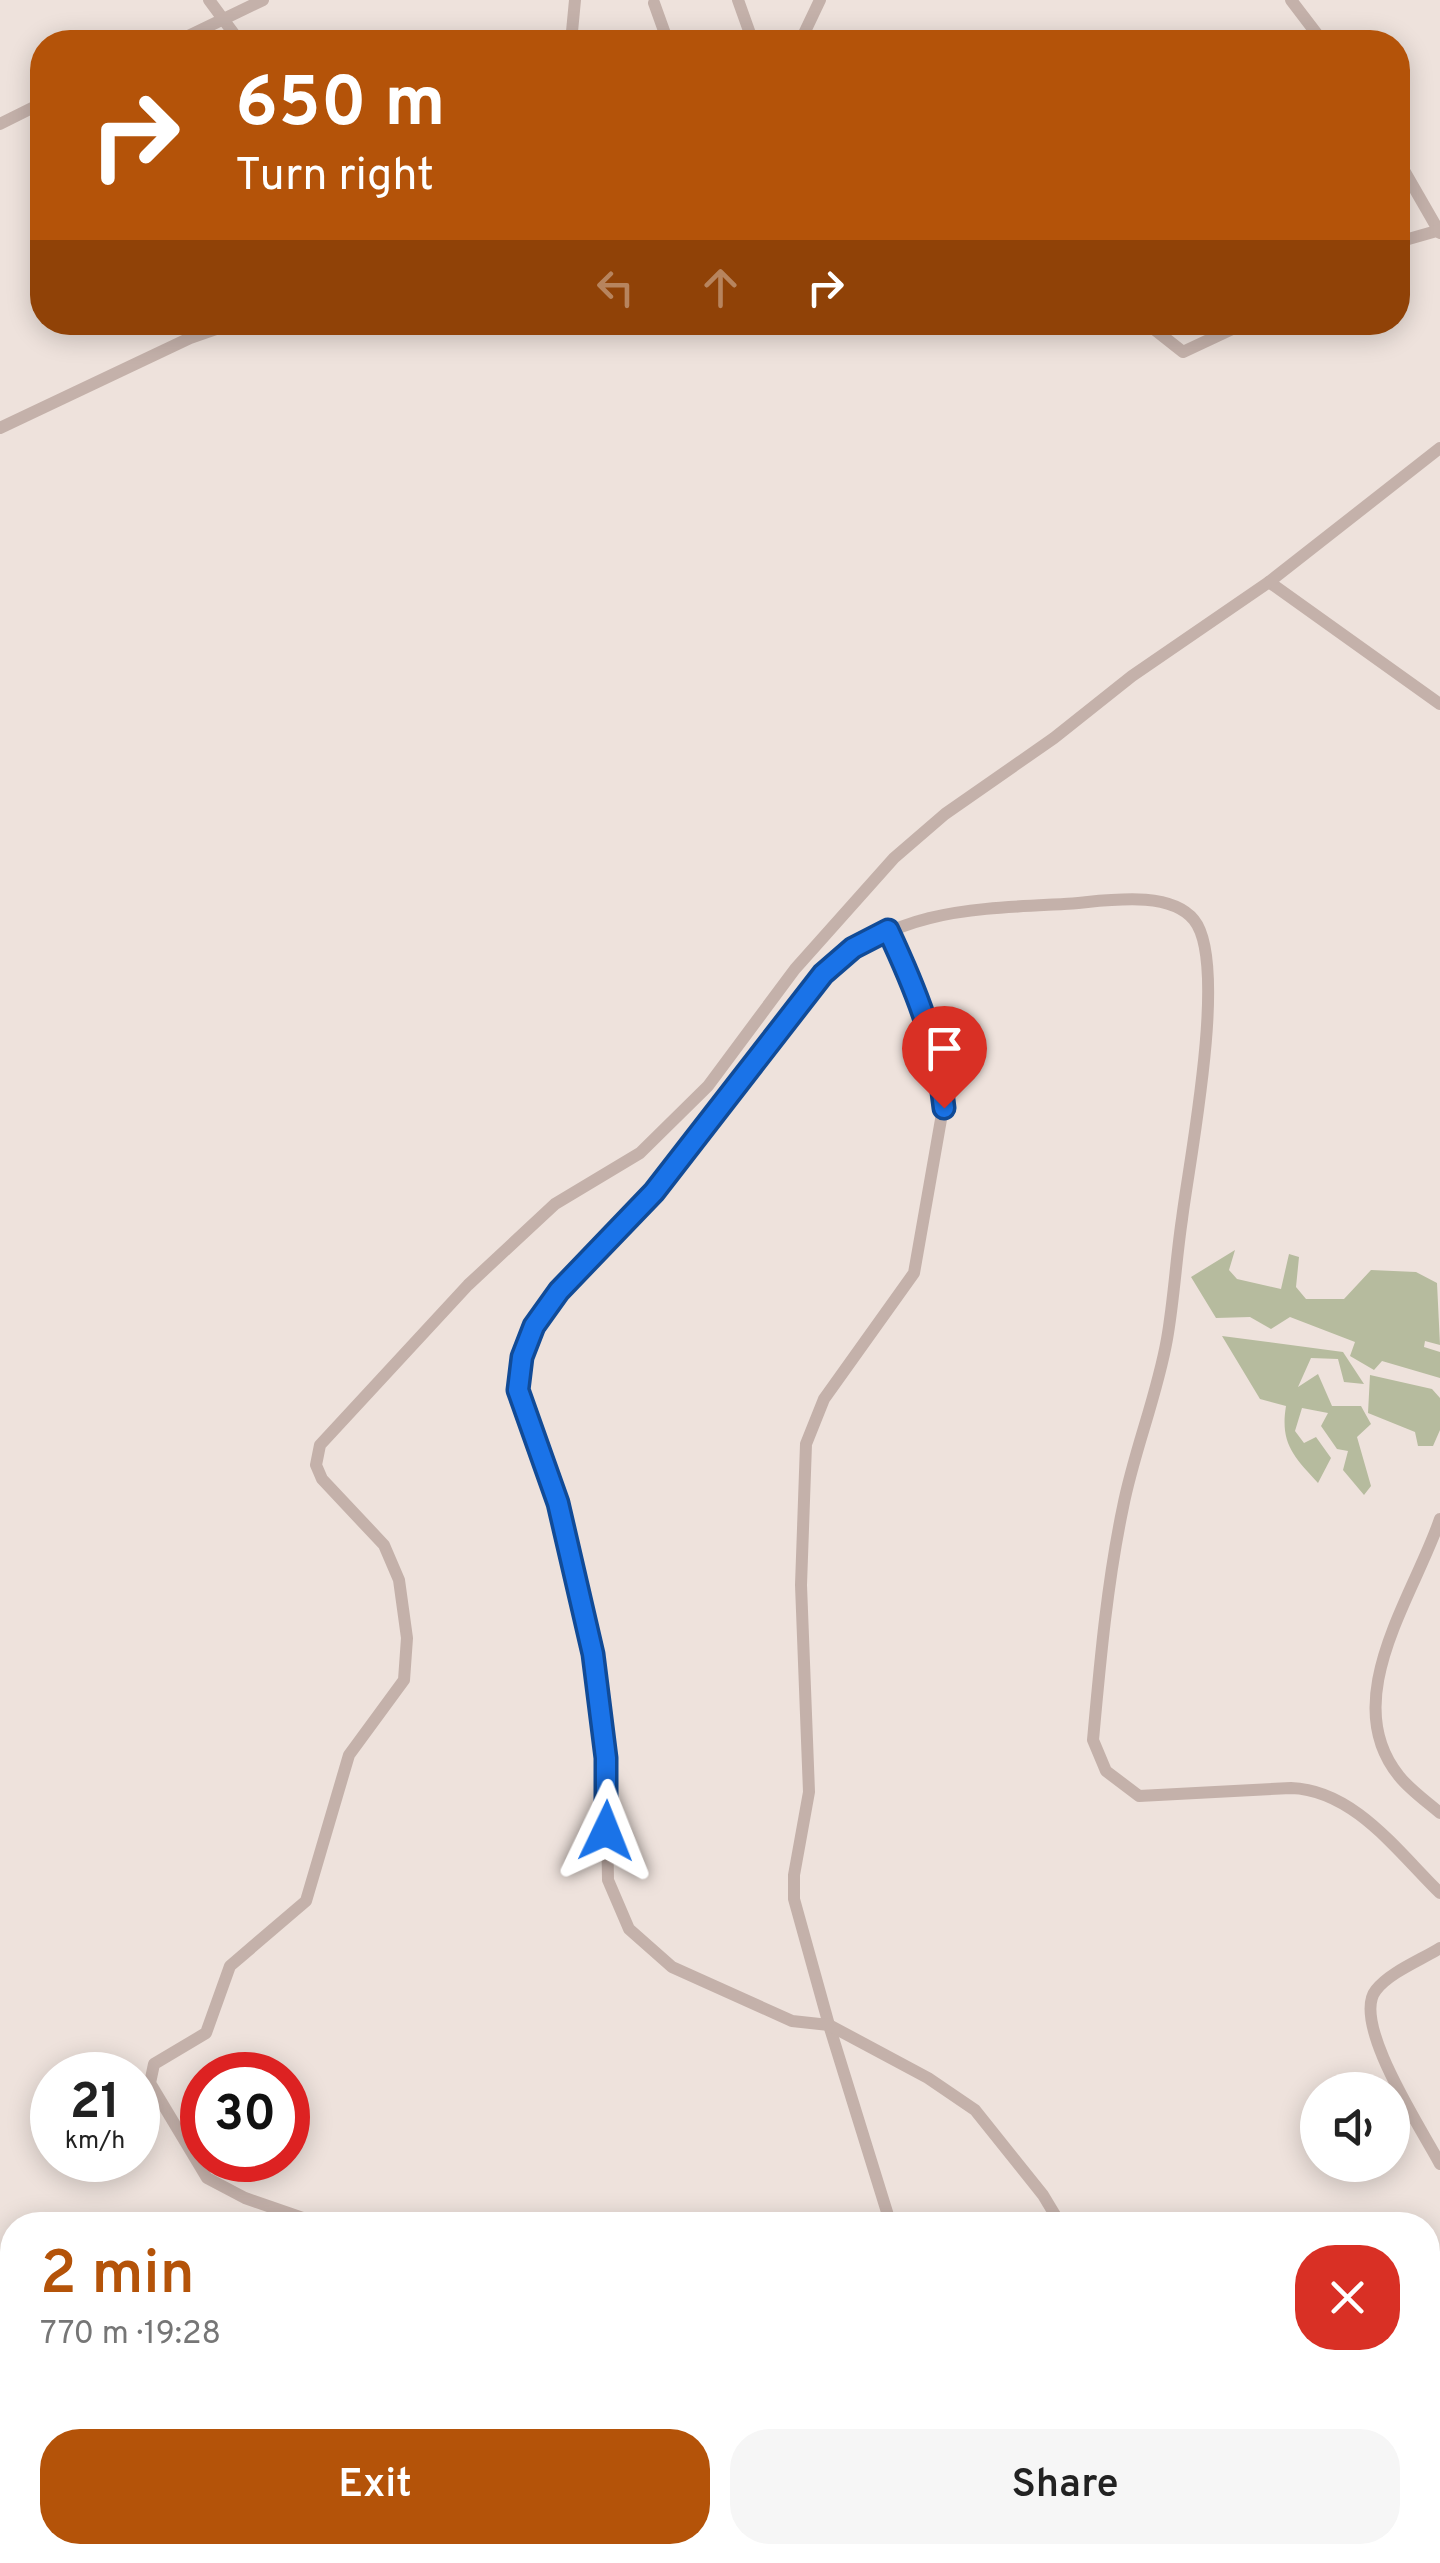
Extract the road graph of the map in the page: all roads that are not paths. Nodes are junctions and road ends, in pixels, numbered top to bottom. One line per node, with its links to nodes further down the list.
1 (210, 0): 8 (street)
2 (263, 0): 8 (street)
3 (575, 0): 11 (street)
4 (738, 0): 13 (street)
5 (820, 0): 14 (street)
6 (1292, 0): 15 (street)
7 (654, 4): 12 (street)
8 (221, 19): 9 (street); 10 (street)
9 (199, 30)
10 (230, 30)
11 (571, 30)
12 (664, 30)
13 (749, 30)
14 (806, 30)
15 (1314, 30)
16 (30, 109): 17 (street)
17 (0, 124)
18 (1410, 181): 19 (street)
19 (1439, 232): 20 (street)
20 (1410, 239)
21 (203, 335): 24 (street)
22 (1161, 335): 23 (street)
23 (1219, 335)
24 (0, 428)
25 (1440, 448): 26 (street)
26 (1269, 582): 27 (street); 35 (street)
27 (1440, 704)
28 (888, 930): 31 (street); 33 (street); 33 (street)
29 (1440, 1520): 30 (street)
30 (1440, 1812)
31 (1440, 1894)
32 (1440, 1948): 34 (street)
33 (829, 2024): 36 (street); 37 (street)
34 (1440, 2164)
35 (286, 2212)
36 (887, 2212)
37 (1053, 2212)

